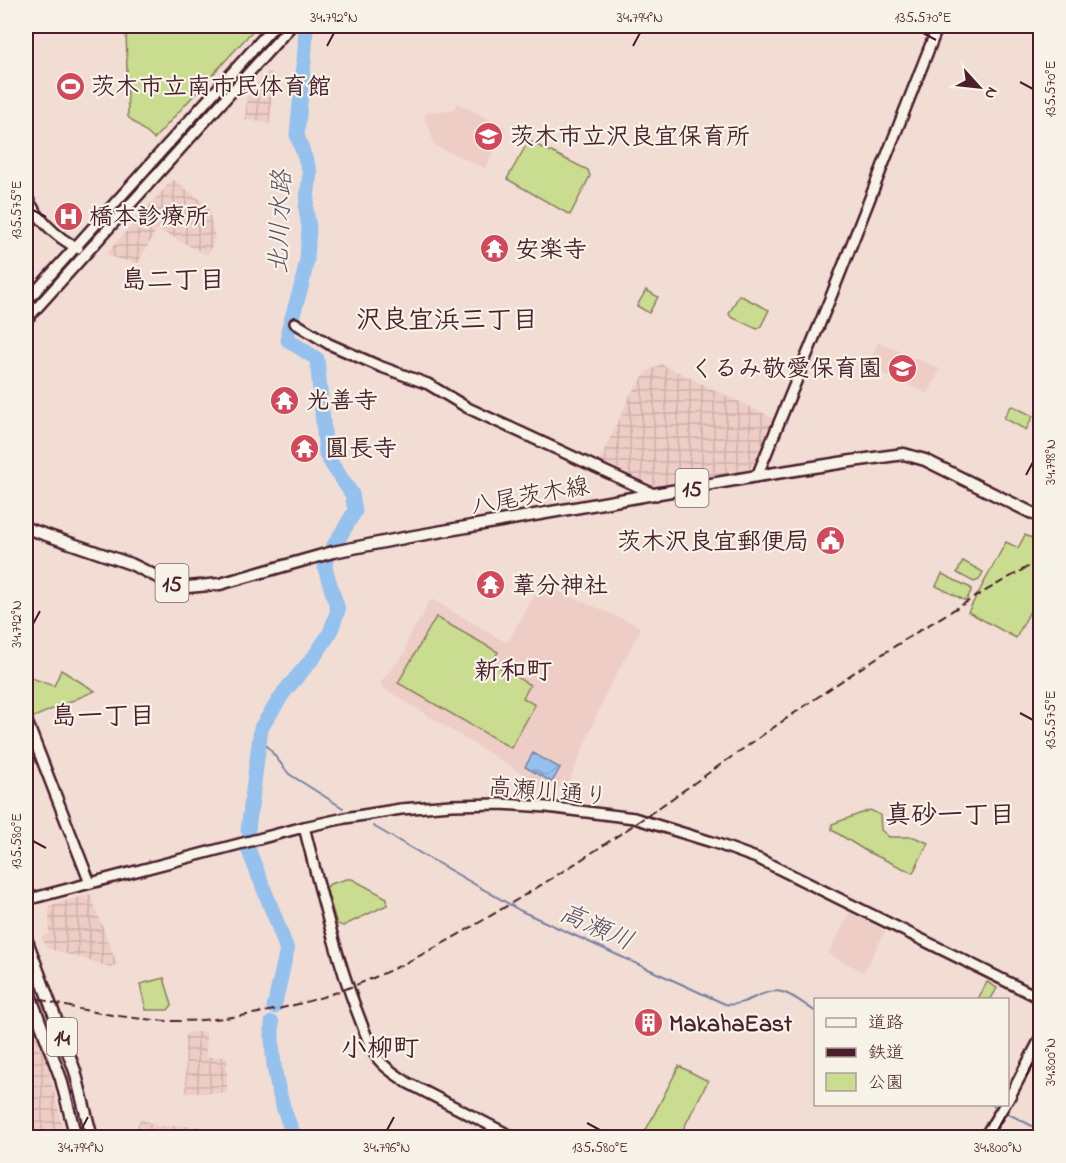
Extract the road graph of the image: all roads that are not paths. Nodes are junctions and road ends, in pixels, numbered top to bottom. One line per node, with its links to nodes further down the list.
1 (274, 26): 6 (street)
2 (290, 26): 7 (street)
3 (938, 26): 11 (street)
4 (26, 195): 5 (street)
5 (28, 206): 6 (street)
6 (74, 246): 7 (street); 8 (street)
7 (89, 251): 9 (street)
8 (26, 302)
9 (26, 320)
10 (295, 323): 12 (street)
11 (757, 476): 12 (main road, 八尾茨木線 / 15); 13 (main road, 八尾茨木線 / 15)
12 (656, 495): 14 (main road, 八尾茨木線 / 15)
13 (1041, 517)
14 (26, 528)
15 (26, 719): 17 (street)
16 (304, 827): 17 (street, 高瀬川通り); 21 (street, 高瀬川通り); 27 (street)
17 (90, 884): 18 (street, 高瀬川通り)
18 (26, 900)
19 (26, 938): 26 (main road, 14)
20 (26, 984): 25 (main road, 14)
21 (1041, 998)
22 (1041, 1039): 23 (street)
23 (1009, 1098)
24 (1004, 1106): 28 (street)
25 (76, 1137)
26 (92, 1137)
27 (514, 1137)
28 (984, 1137)

